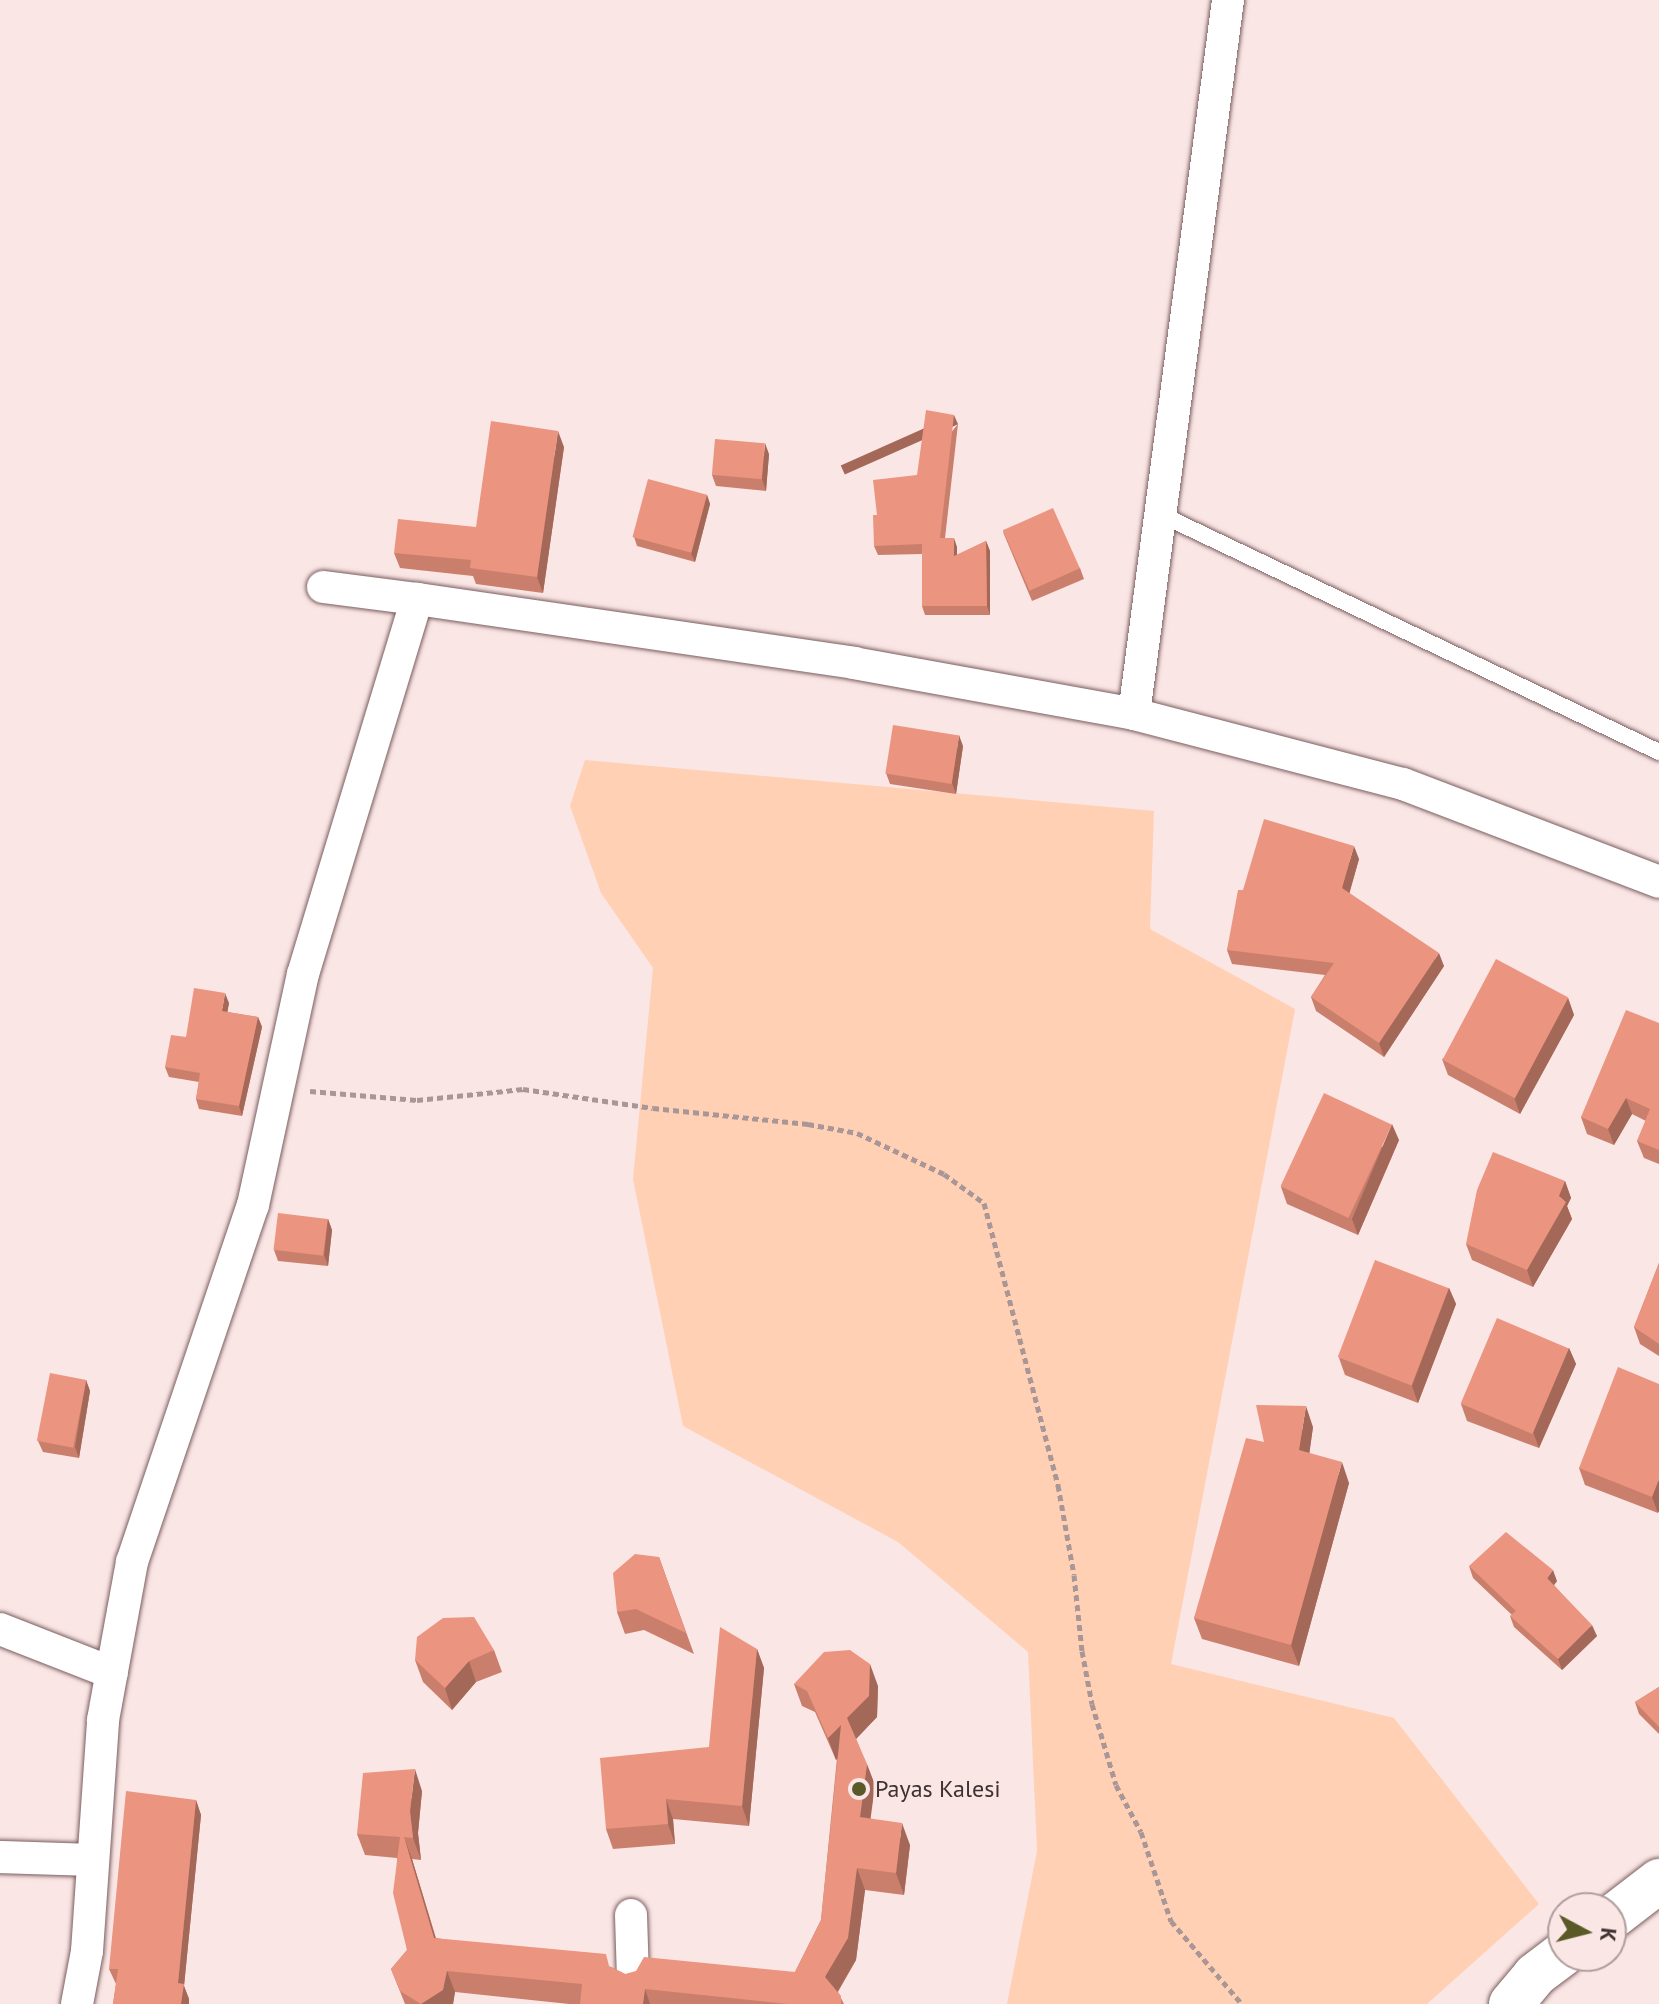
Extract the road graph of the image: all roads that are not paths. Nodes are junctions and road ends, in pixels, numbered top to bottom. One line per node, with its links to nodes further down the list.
1 (1228, 0): 2 (street)
2 (1160, 514): 5 (street); 6 (lane)
3 (323, 587): 4 (street)
4 (417, 599): 5 (street); 9 (street)
5 (1134, 714): 7 (street)
6 (1659, 752)
7 (1659, 882)
8 (0, 1629): 9 (street)
9 (112, 1673): 11 (street)
10 (0, 1857): 11 (street)
11 (93, 1860): 17 (street)
12 (1659, 1881): 13 (street)
13 (1627, 1906)
14 (631, 1915): 16 (street)
15 (1547, 1966): 18 (street)
16 (633, 1977)
17 (77, 2004)
18 (1511, 2004)

